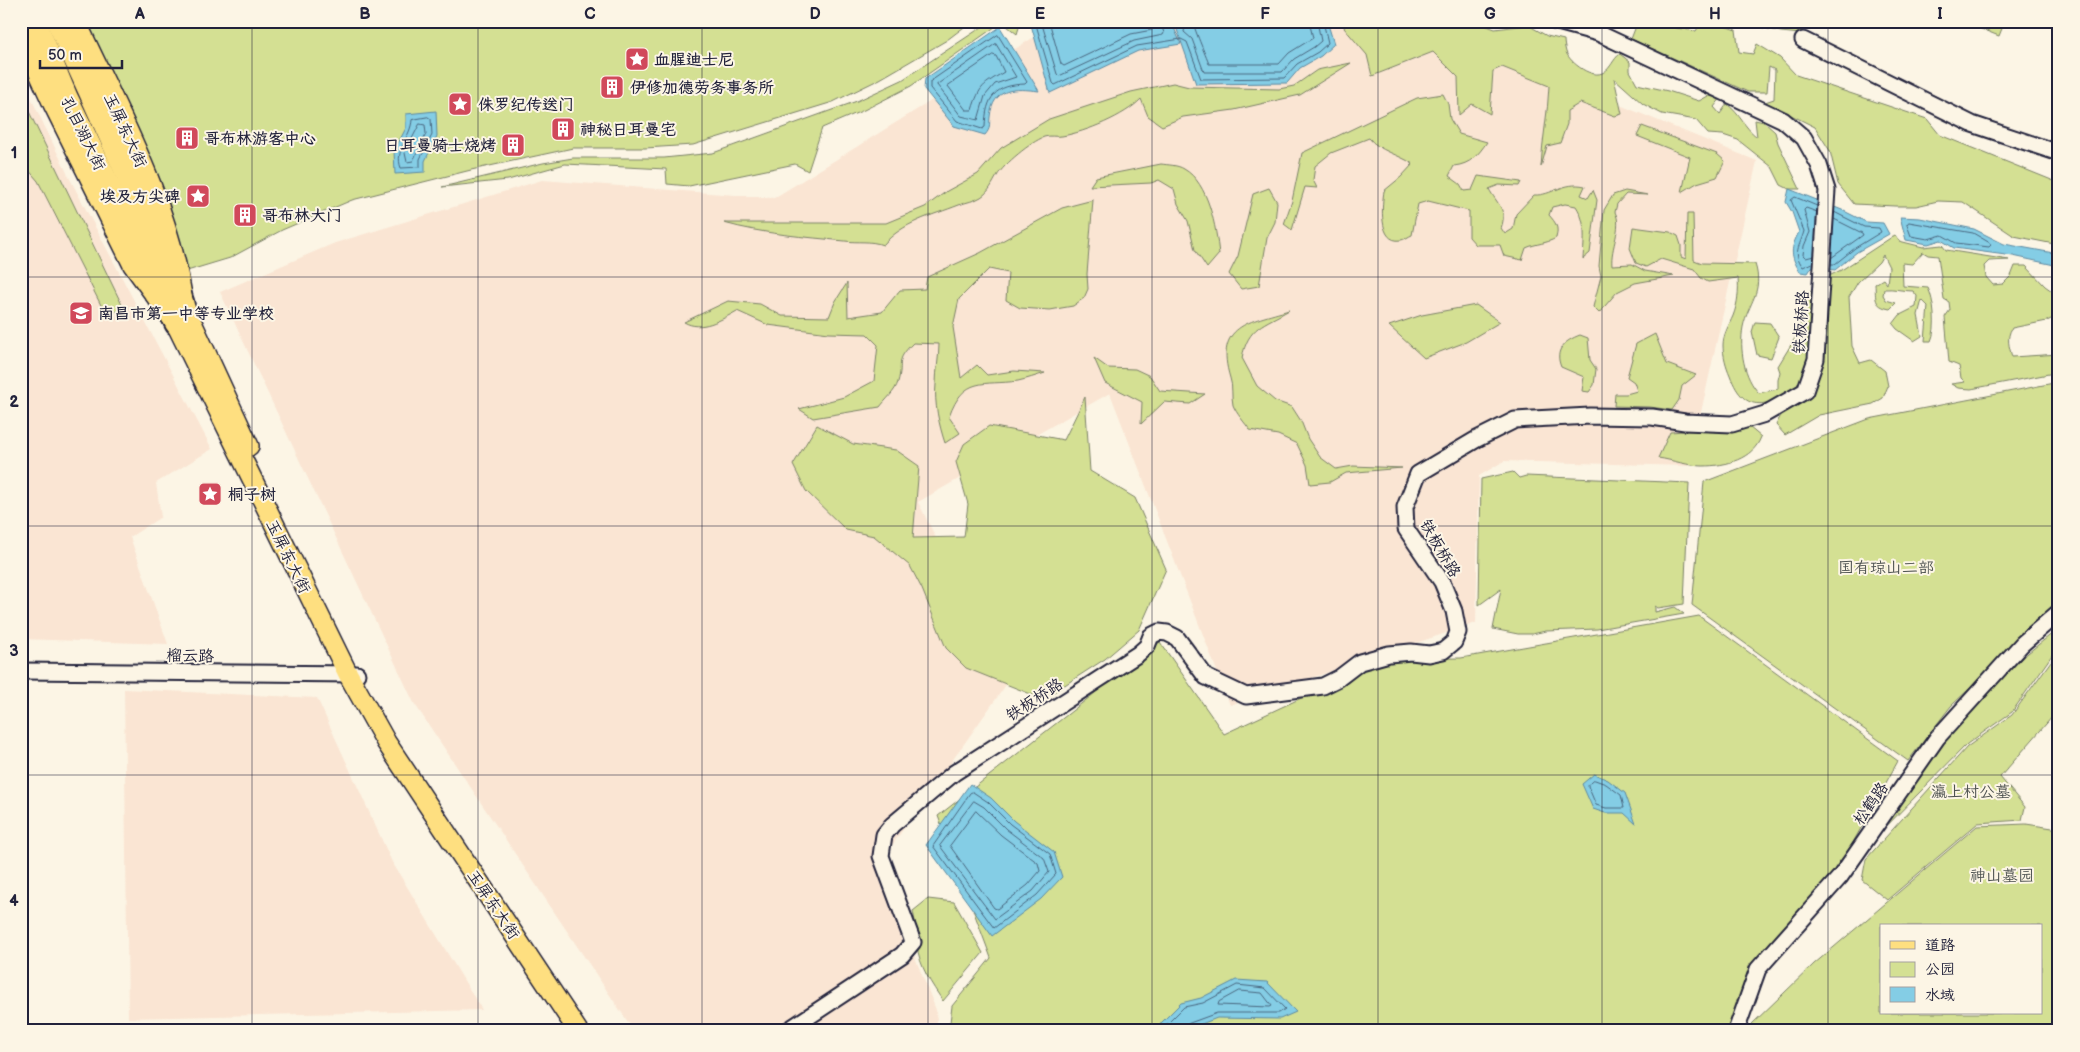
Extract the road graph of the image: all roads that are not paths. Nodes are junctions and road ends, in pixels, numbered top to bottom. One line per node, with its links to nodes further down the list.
1 (35, 21): 8 (highway, 孔目湖大街)
2 (57, 21): 8 (highway, 孔目湖大街)
3 (76, 21): 8 (main road, 玉屏东大街)
4 (1554, 21): 16 (street, 铁板桥路)
5 (21, 34): 9 (main road, 玉屏东大街)
6 (1803, 40): 7 (street)
7 (2059, 153)
8 (174, 293): 9 (highway, 孔目湖大街); 13 (main road, 玉屏东大街)
9 (176, 324): 13 (main road, 玉屏东大街)
10 (2059, 612): 17 (street, 松鹤路)
11 (21, 664): 13 (street, 榴云路)
12 (21, 671): 13 (street, 榴云路)
13 (351, 671): 14 (main road, 玉屏东大街); 15 (main road, 玉屏东大街)
14 (578, 1031)
15 (590, 1031)
16 (788, 1031)
17 (1736, 1031)

